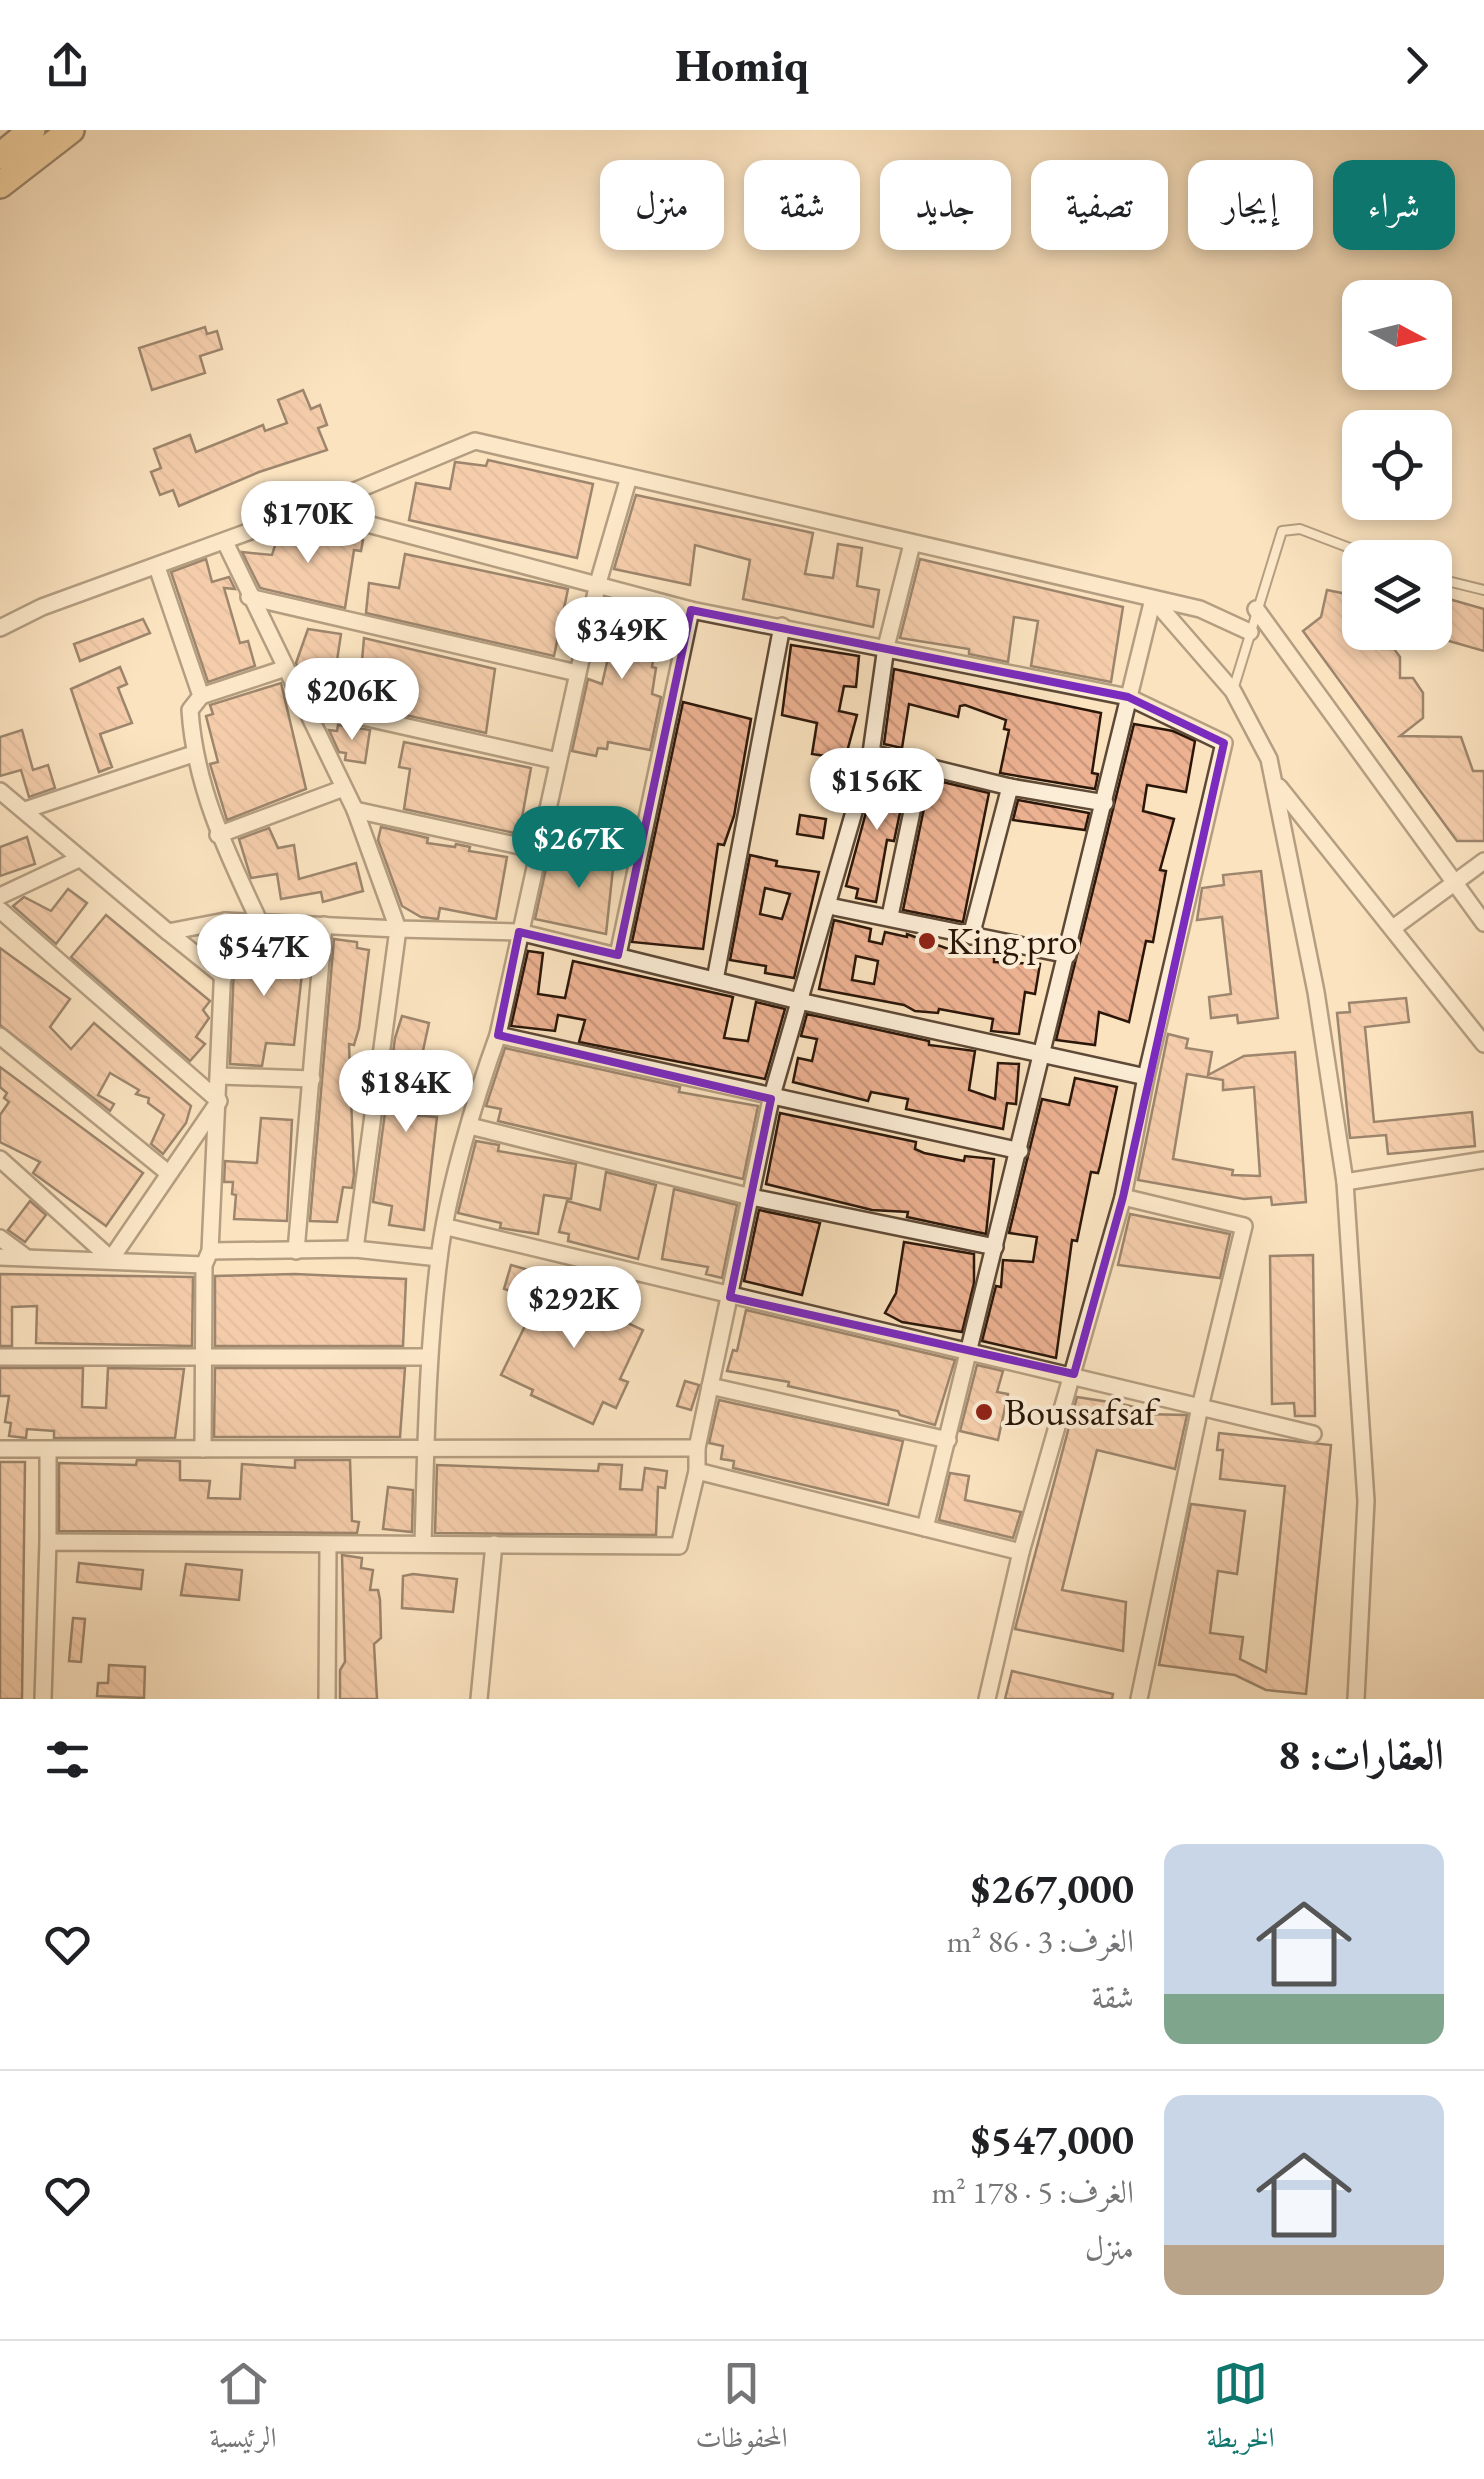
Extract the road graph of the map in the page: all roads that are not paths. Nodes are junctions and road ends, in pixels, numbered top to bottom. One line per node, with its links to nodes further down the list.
1 (32, 130): 3 (main road)
2 (71, 130): 4 (main road)
3 (0, 156)
4 (0, 185)
5 (628, 477): 6 (street); 8 (street); 11 (street)
6 (311, 510): 7 (street); 11 (street)
7 (225, 542): 10 (street); 14 (street)
8 (912, 544): 15 (street); 21 (street)
9 (1342, 545): 17 (lane)
10 (157, 567): 19 (street); 25 (street)
11 (598, 582): 16 (street); 23 (street)
12 (1452, 582): 13 (lane)
13 (1484, 590)
14 (249, 597): 22 (street); 23 (street)
15 (1154, 599): 20 (street); 24 (street); 26 (street)
16 (691, 610): 18 (street); 57 (street)
17 (1256, 610): 20 (lane); 43 (street)
18 (782, 626): 21 (street); 60 (street)
19 (0, 628)
20 (1250, 632): 24 (lane)
21 (886, 646): 26 (street); 28 (street)
22 (283, 669): 25 (street); 27 (street)
23 (577, 673): 30 (street)
24 (1233, 690): 32 (street)
25 (201, 696): 29 (street)
26 (1128, 697): 36 (street); 67 (street)
27 (305, 704): 30 (street); 34 (street)
28 (871, 753): 31 (street); 45 (street)
29 (193, 754): 37 (street); 39 (street)
30 (558, 762): 40 (street)
31 (922, 764): 33 (street); 47 (street)
32 (1276, 784): 52 (street); 76 (street)
33 (1010, 786): 36 (street); 56 (street)
34 (344, 788): 38 (street); 39 (street)
35 (0, 791): 37 (street)
36 (1105, 803): 58 (street)
37 (25, 810): 41 (street)
38 (354, 810): 40 (street); 53 (street)
39 (218, 835): 49 (street)
40 (538, 850): 55 (street)
41 (79, 860): 44 (street); 54 (street)
42 (1484, 861): 43 (street)
43 (1455, 882): 50 (street); 52 (street)
44 (0, 896)
45 (828, 906): 47 (street); 61 (street)
46 (0, 910): 70 (street)
47 (890, 916): 56 (street)
48 (225, 921): 49 (street); 54 (street); 59 (street)
49 (260, 923): 51 (street)
50 (1484, 923)
51 (324, 926): 53 (street); 68 (street)
52 (1394, 928): 64 (street)
53 (398, 929): 55 (street); 82 (street)
54 (168, 932): 59 (street)
55 (519, 932): 57 (street); 62 (street)
56 (972, 936): 58 (street)
57 (618, 955): 60 (street)
58 (1068, 955): 65 (street)
59 (224, 977): 66 (street)
60 (715, 980): 61 (street)
61 (799, 1001): 65 (street); 69 (street)
62 (498, 1035): 69 (street); 71 (street)
63 (0, 1036): 75 (street)
64 (1484, 1044)
65 (1044, 1054): 67 (street); 72 (street)
66 (220, 1076): 68 (street); 70 (street)
67 (1146, 1077): 78 (street)
68 (312, 1079): 83 (street)
69 (771, 1098): 72 (street); 77 (street)
70 (219, 1101): 75 (street); 86 (street)
71 (470, 1126): 77 (street); 79 (street)
72 (1020, 1152): 81 (street)
73 (0, 1159): 88 (street)
74 (1484, 1160): 76 (street)
75 (167, 1172): 88 (street)
76 (1345, 1182): 116 (street)
77 (751, 1197): 81 (street); 89 (street)
78 (1122, 1198): 94 (street); 96 (street)
79 (446, 1226): 87 (street); 89 (street)
80 (0, 1238): 84 (street)
81 (995, 1247): 90 (street)
82 (355, 1249): 83 (street); 87 (street)
83 (296, 1252): 86 (street)
84 (23, 1255): 85 (street); 88 (street)
85 (0, 1257)
86 (207, 1258): 88 (street); 93 (street)
87 (439, 1258): 91 (street)
88 (112, 1259)
89 (730, 1297): 90 (street); 95 (street)
90 (971, 1349): 94 (street); 98 (street)
91 (428, 1356): 93 (street); 99 (street)
92 (0, 1357): 93 (street)
93 (206, 1358): 102 (street)
94 (1074, 1374): 96 (street); 110 (street)
95 (710, 1386): 98 (street); 100 (street)
96 (1200, 1407): 97 (street); 115 (street)
97 (1313, 1434)
98 (948, 1440): 105 (street)
99 (426, 1447): 100 (street); 102 (street); 107 (street)
100 (697, 1448): 104 (street)
101 (0, 1449): 103 (street)
102 (203, 1449): 103 (street)
103 (48, 1450): 106 (street)
104 (698, 1472): 105 (street); 108 (street)
105 (925, 1528): 110 (street)
106 (48, 1542): 109 (street); 111 (street)
107 (423, 1543): 108 (street); 109 (street)
108 (494, 1544): 113 (street)
109 (328, 1546): 112 (street)
110 (1021, 1552): 114 (street)
111 (43, 1699)
112 (327, 1699)
113 (479, 1699)
114 (987, 1699)
115 (1140, 1699)
116 (1356, 1699)

